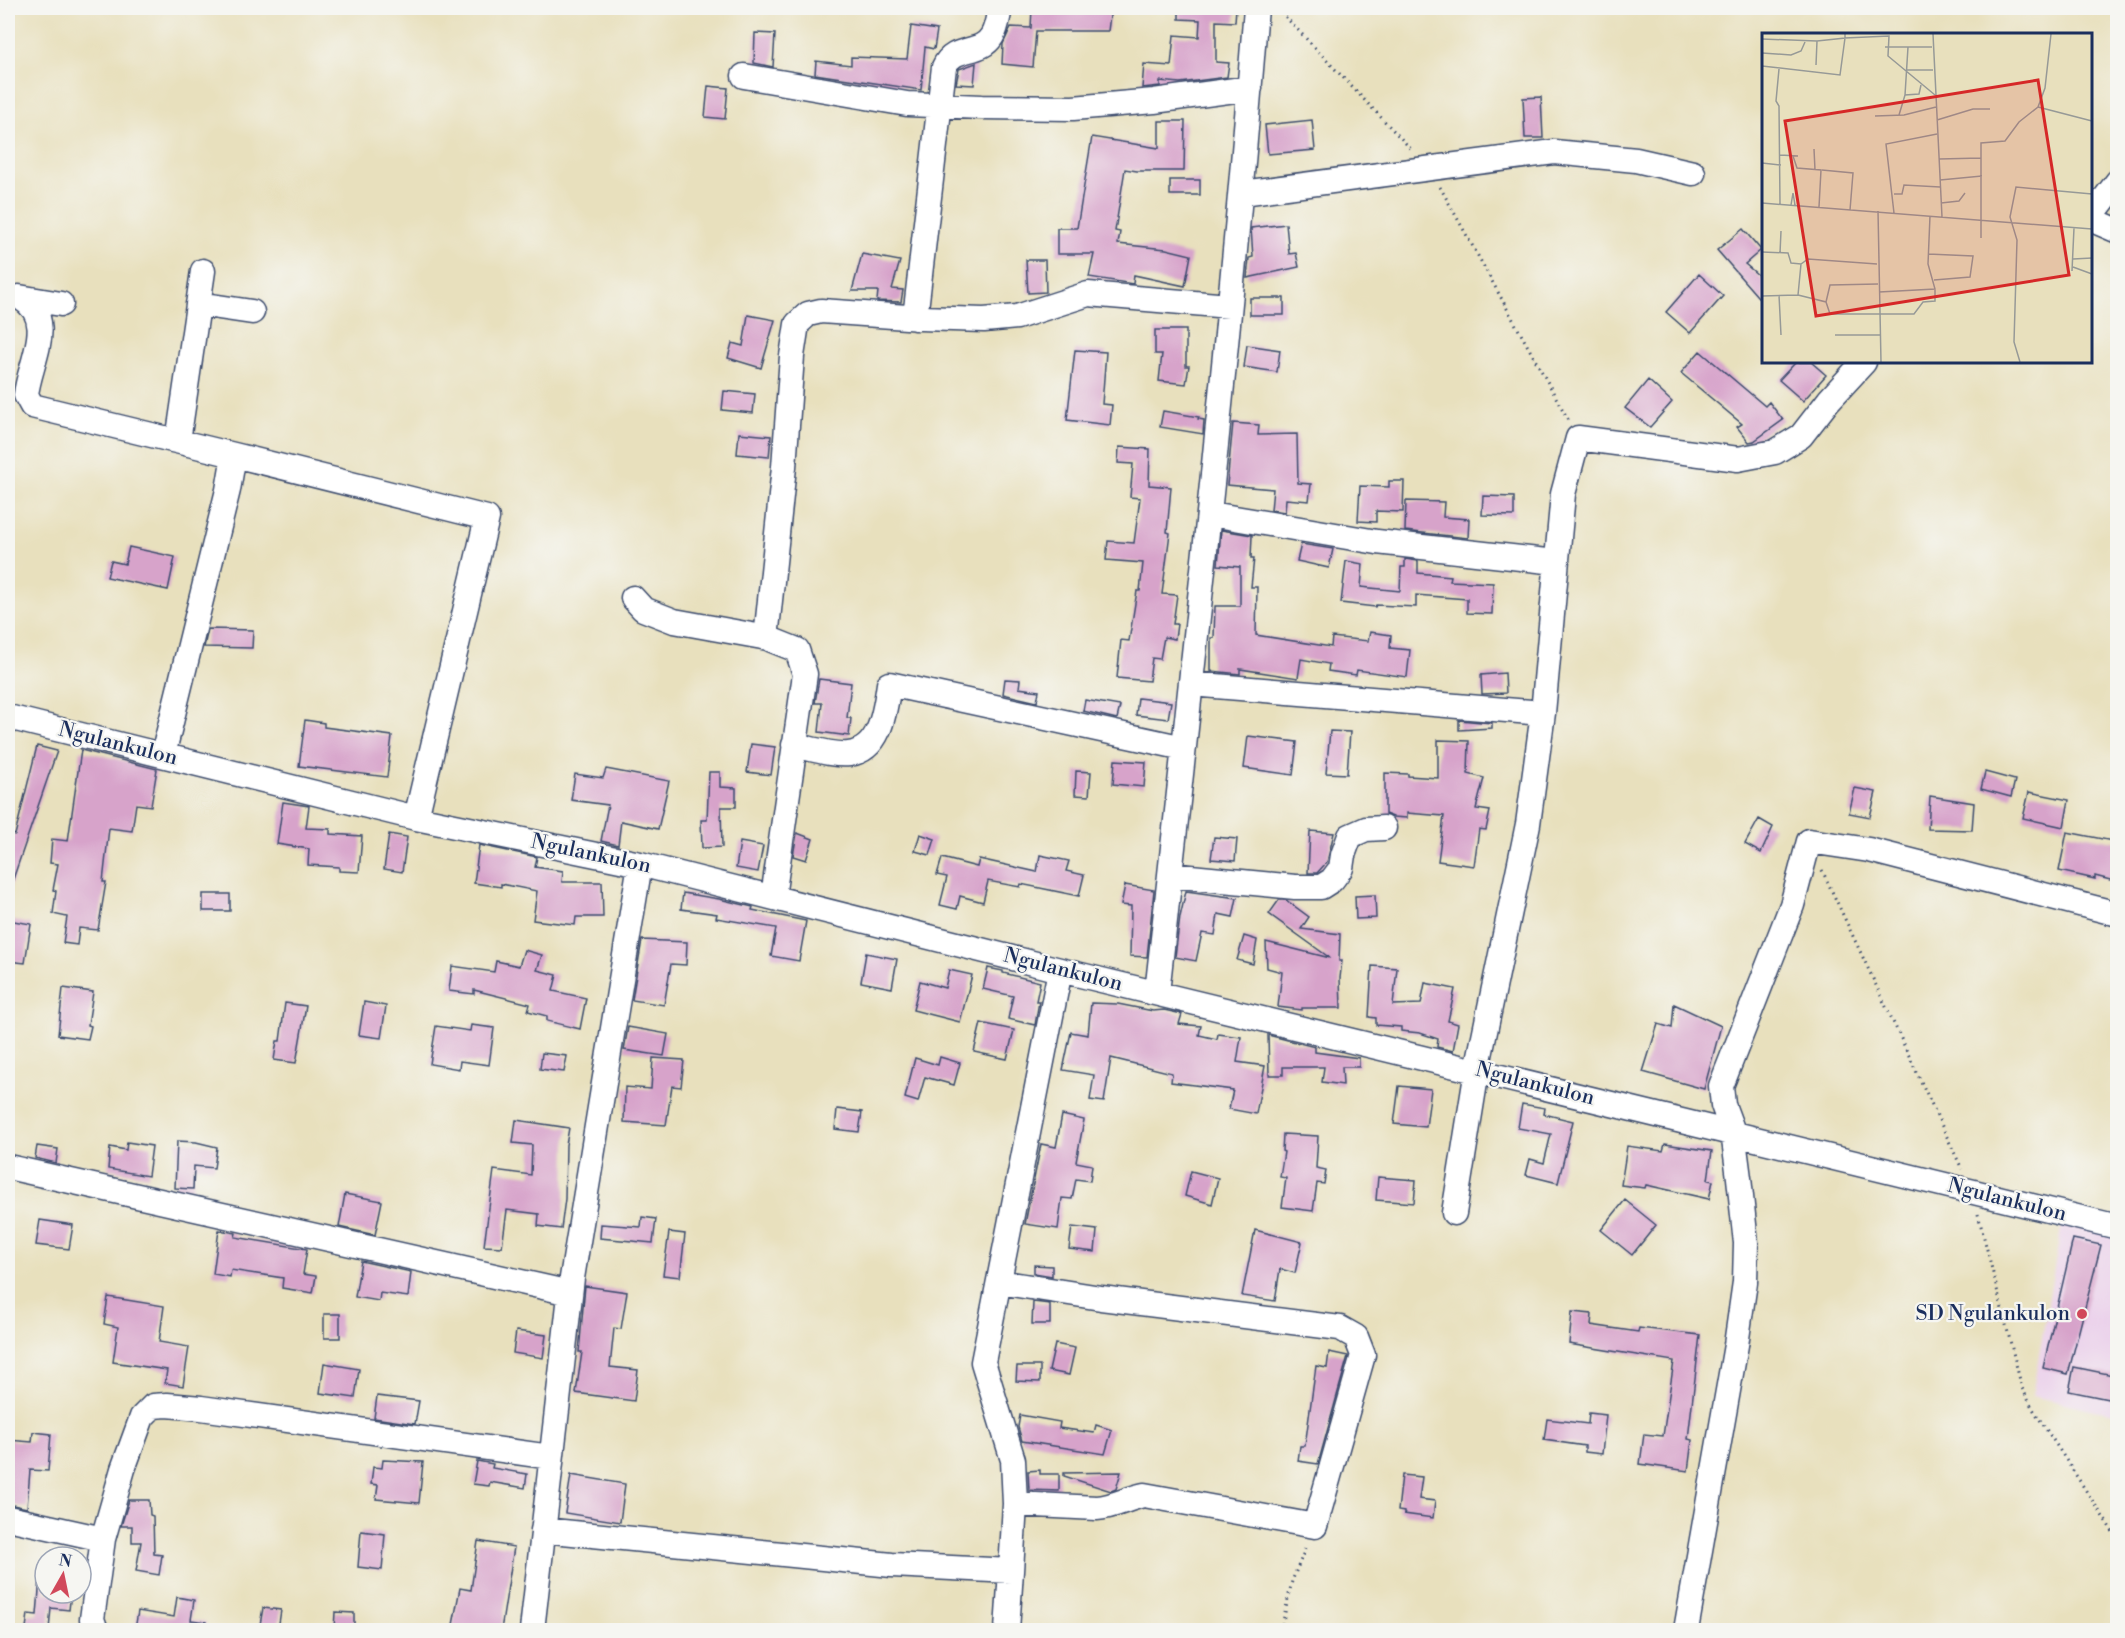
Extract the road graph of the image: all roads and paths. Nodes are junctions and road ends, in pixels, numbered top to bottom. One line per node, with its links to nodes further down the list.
1 (1000, 8): 6 (street)
2 (1256, 8): 5 (street)
3 (1276, 8): 7 (path)
4 (744, 76): 6 (street)
5 (1250, 88): 6 (street); 10 (street)
6 (939, 105): 20 (street)
7 (1430, 170): 8 (street); 10 (street); 22 (path)
8 (1693, 173)
9 (2118, 181): 11 (street)
10 (1242, 193): 18 (street)
11 (2092, 217)
12 (2092, 218): 13 (street)
13 (2118, 231)
14 (203, 271): 17 (street)
15 (14, 297): 16 (street); 23 (street)
16 (61, 304)
17 (198, 304): 19 (street); 23 (street)
18 (1229, 306): 20 (street); 25 (street)
19 (252, 312)
20 (915, 318): 28 (street)
21 (1862, 363): 22 (street)
22 (1578, 438): 26 (street)
23 (178, 441): 24 (street)
24 (234, 455): 34 (street); 35 (street)
25 (1210, 514): 26 (street); 29 (street)
26 (1556, 562): 30 (street)
27 (633, 598): 28 (street)
28 (768, 638): 32 (street)
29 (1191, 684): 30 (street); 33 (street)
30 (1543, 712): 43 (street)
31 (8, 717): 34 (street, Ngulankulon)
32 (794, 745): 33 (street); 39 (street)
33 (1184, 748): 38 (street)
34 (163, 755): 35 (street, Ngulankulon)
35 (416, 818): 37 (street, Ngulankulon)
36 (1384, 828): 38 (street)
37 (640, 864): 39 (street, Ngulankulon); 49 (street)
38 (1170, 875): 42 (street)
39 (774, 897): 41 (street, Ngulankulon)
40 (2118, 914): 44 (street)
41 (1060, 970): 42 (street, Ngulankulon); 48 (street)
42 (1157, 993): 43 (street, Ngulankulon)
43 (1477, 1070): 44 (street, Ngulankulon); 46 (street)
44 (1733, 1132): 47 (street, Ngulankulon); 61 (street)
45 (8, 1167): 49 (street)
46 (1454, 1213)
47 (2118, 1227)
48 (999, 1282): 51 (street); 53 (street)
49 (570, 1293): 50 (street)
50 (551, 1457): 54 (street); 55 (street)
51 (1015, 1504): 53 (street); 56 (street)
52 (8, 1518): 55 (street)
53 (1315, 1526): 60 (path)
54 (543, 1530): 56 (street); 58 (street)
55 (103, 1539): 57 (street)
56 (1011, 1572): 59 (street)
57 (96, 1630)
58 (532, 1630)
59 (1007, 1630)
60 (1281, 1630)
61 (1686, 1630)

